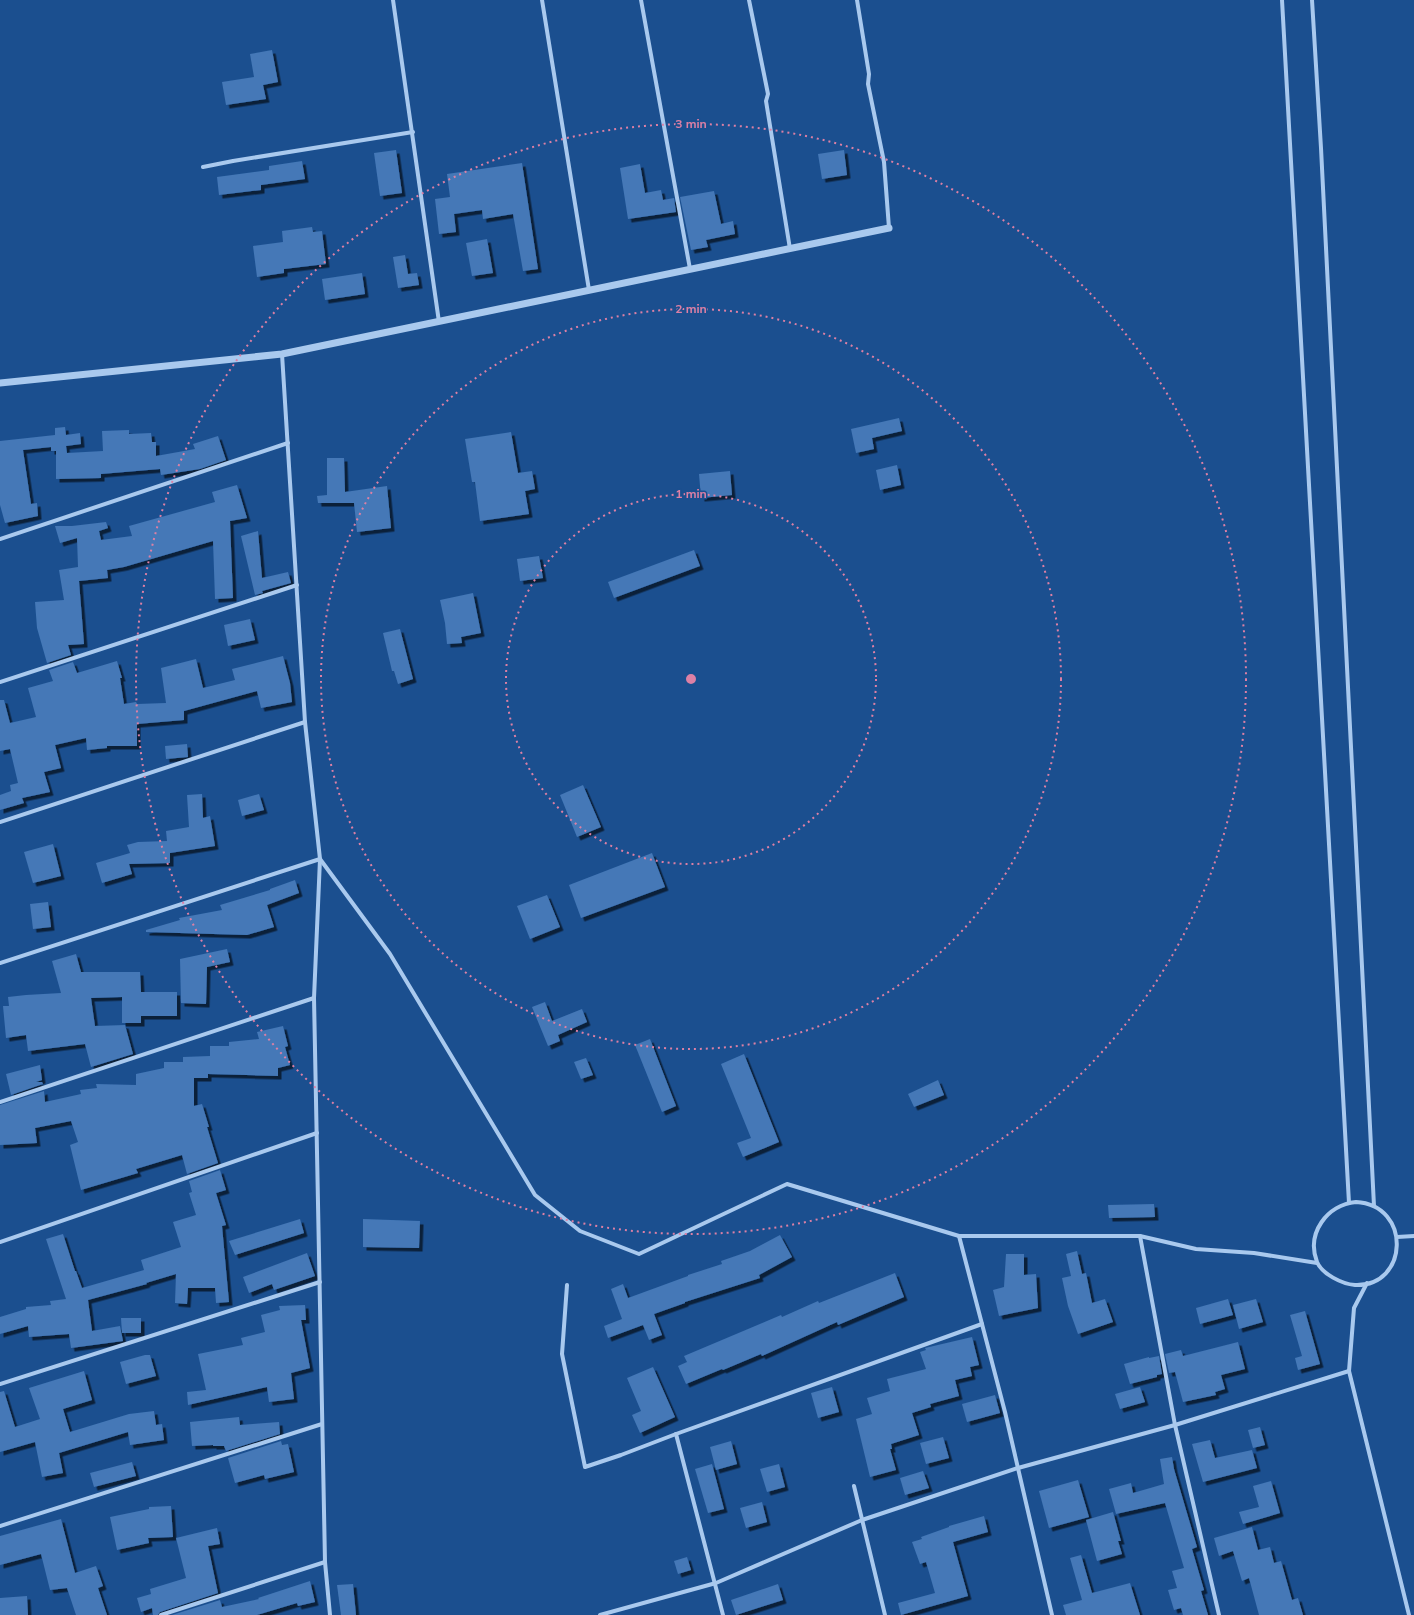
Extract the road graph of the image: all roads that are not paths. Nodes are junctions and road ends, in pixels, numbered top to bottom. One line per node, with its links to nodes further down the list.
1 (393, 0): 8 (street)
2 (542, 0): 13 (street)
3 (641, 0): 12 (street)
4 (749, 0): 11 (street)
5 (857, 0): 10 (street)
6 (1282, 0): 28 (street)
7 (1312, 0): 29 (street)
8 (413, 132): 9 (street); 14 (street)
9 (203, 167)
10 (889, 228): 11 (street)
11 (790, 249): 12 (street)
12 (690, 269): 13 (street)
13 (589, 290): 14 (street)
14 (439, 322): 15 (street)
15 (282, 354): 16 (street); 17 (street)
16 (0, 382)
17 (288, 443): 18 (street); 19 (street)
18 (0, 539)
19 (297, 585): 20 (street); 21 (street)
20 (0, 682)
21 (305, 722): 22 (street); 23 (street)
22 (0, 822)
23 (320, 859): 24 (street); 25 (street); 30 (street)
24 (0, 963)
25 (314, 998): 26 (street); 27 (street)
26 (0, 1102)
27 (317, 1133): 34 (street); 36 (street)
28 (1349, 1203): 29 (street); 35 (street)
29 (1374, 1206): 33 (street)
30 (959, 1236): 31 (street); 39 (street)
31 (1140, 1236): 35 (street); 43 (street)
32 (1414, 1236): 33 (street)
33 (1397, 1237): 37 (street)
34 (0, 1242)
35 (1318, 1263): 37 (street)
36 (320, 1282): 41 (street); 42 (street)
37 (1367, 1283): 40 (street)
38 (567, 1285): 44 (street)
39 (982, 1324): 44 (street); 45 (street)
40 (1349, 1371): 43 (street); 58 (street)
41 (0, 1384)
42 (322, 1424): 48 (street); 49 (street)
43 (1175, 1425): 45 (street); 57 (street)
44 (676, 1434): 50 (street)
45 (1018, 1468): 47 (street); 56 (street)
46 (854, 1486): 47 (street)
47 (862, 1520): 50 (street); 55 (street)
48 (0, 1526)
49 (325, 1562): 51 (street); 52 (street)
50 (716, 1583): 53 (street); 54 (street)
51 (161, 1615)
52 (330, 1615)
53 (600, 1615)
54 (723, 1615)
55 (885, 1615)
56 (1052, 1615)
57 (1219, 1615)
58 (1409, 1615)

